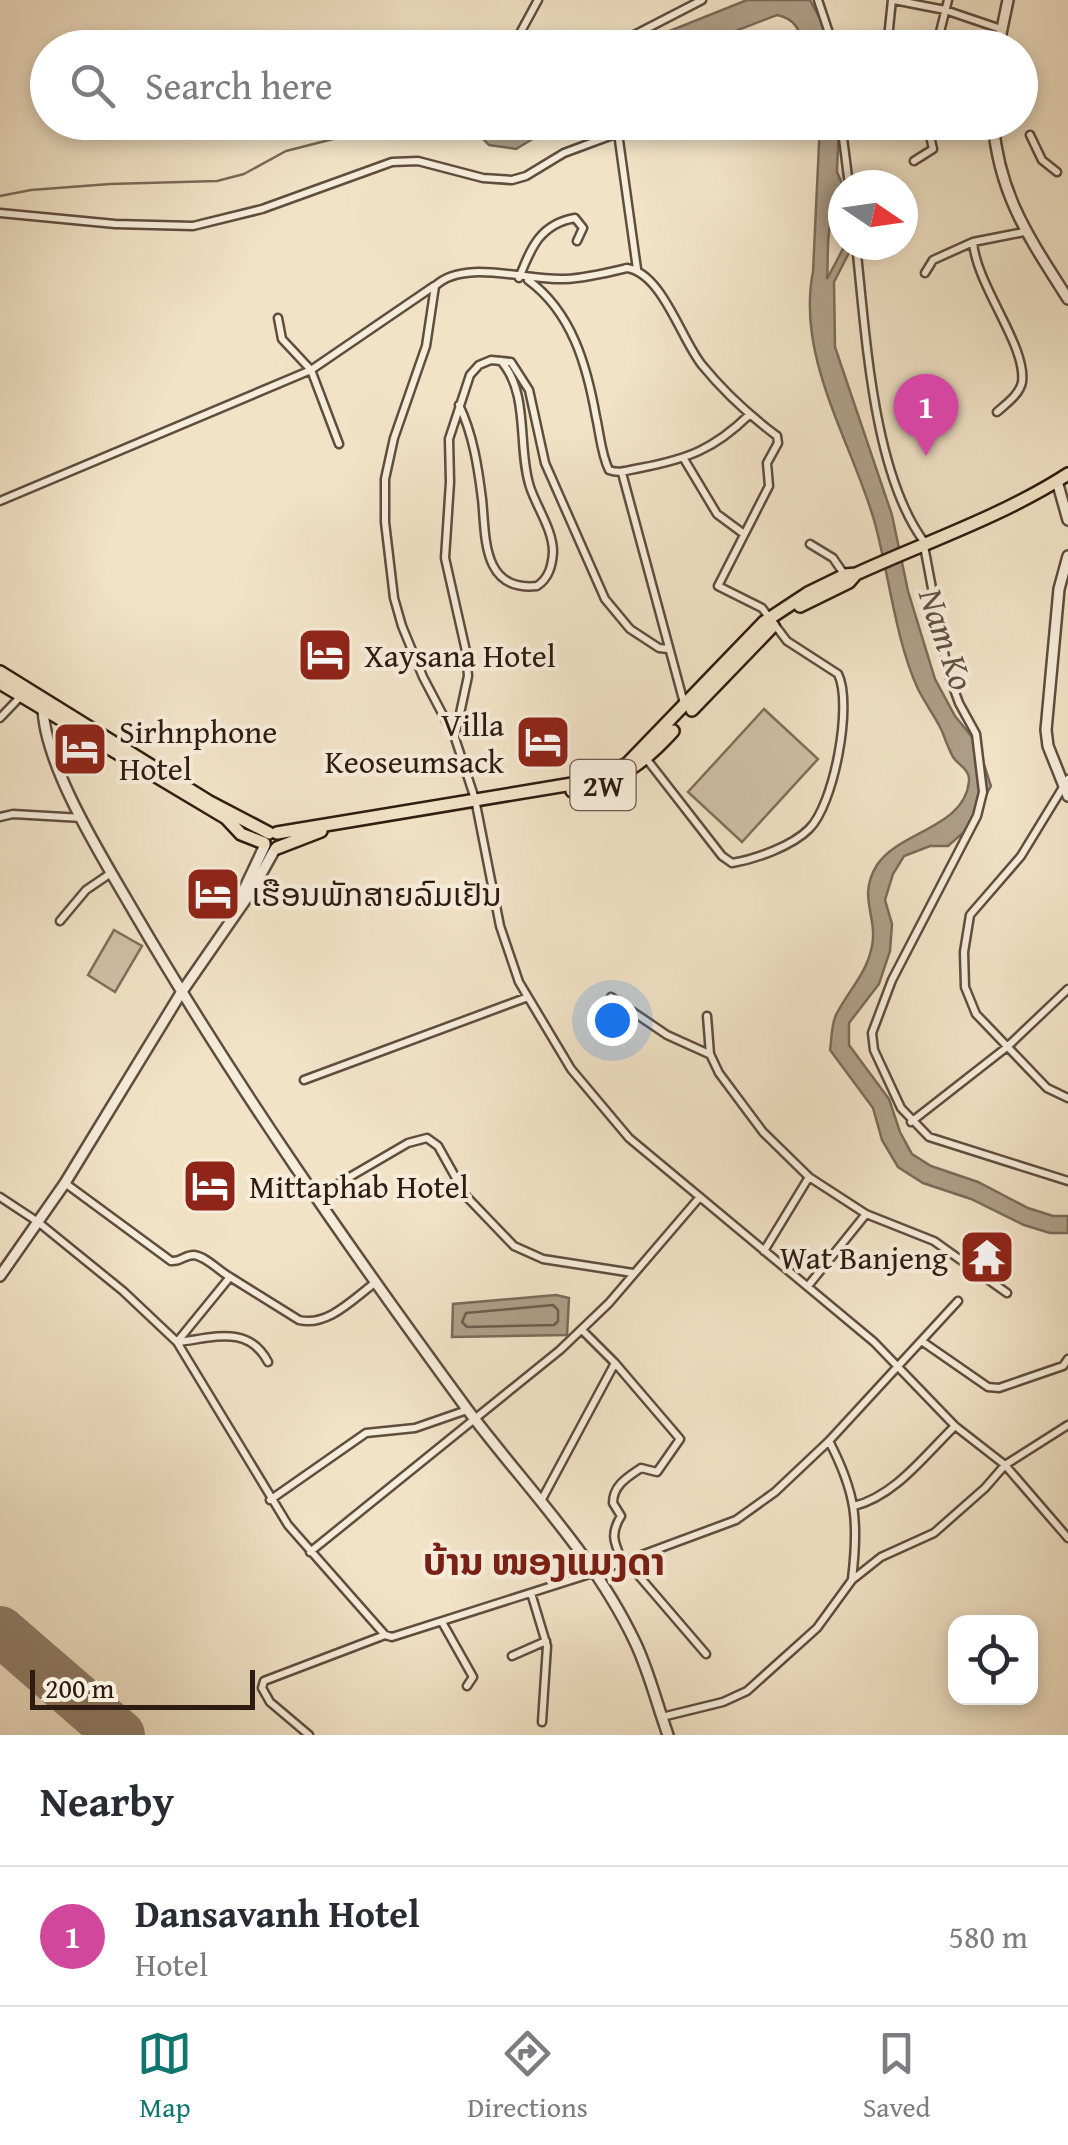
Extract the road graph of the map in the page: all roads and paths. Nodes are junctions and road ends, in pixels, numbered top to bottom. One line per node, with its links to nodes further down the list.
1 (538, 0): 9 (street)
2 (702, 0): 10 (street)
3 (818, 0): 11 (street)
4 (893, 0): 7 (street); 12 (street)
5 (948, 0): 7 (street)
6 (1008, 0): 8 (street)
7 (945, 10): 8 (street); 13 (street)
8 (1001, 28)
9 (522, 30)
10 (644, 30)
11 (828, 30)
12 (890, 30)
13 (940, 30)
14 (599, 140): 23 (street)
15 (619, 140): 28 (street)
16 (844, 140): 21 (street)
17 (933, 140): 20 (street)
18 (996, 140): 24 (street)
19 (1032, 140): 22 (street)
20 (914, 161)
21 (847, 170)
22 (1057, 172)
23 (0, 213)
24 (1024, 232): 26 (street); 32 (street)
25 (577, 241): 30 (street)
26 (972, 242): 29 (street); 37 (street)
27 (858, 260): 47 (street)
28 (637, 269): 30 (street); 38 (street)
29 (925, 272)
30 (523, 278): 31 (street); 41 (street)
31 (435, 286): 35 (street); 58 (street)
32 (1066, 290)
33 (278, 318): 35 (street)
34 (500, 360): 36 (street); 36 (street); 51 (street)
35 (310, 370): 39 (street); 43 (street)
36 (459, 406): 58 (street)
37 (998, 412)
38 (750, 415): 40 (street); 45 (street)
39 (339, 444)
40 (684, 460): 41 (street); 45 (street)
41 (622, 473): 51 (street)
42 (1062, 477): 44 (street); 47 (highway, 2W)
43 (0, 500)
44 (1068, 520)
45 (744, 534): 50 (street)
46 (810, 544): 49 (street)
47 (924, 545): 49 (highway, 2W); 77 (street)
48 (1068, 556): 60 (street)
49 (855, 573): 50 (highway, 2W)
50 (774, 620): 56 (highway, 2W); 59 (street)
51 (668, 648): 56 (street)
52 (0, 672): 54 (highway)
53 (0, 683): 54 (highway)
54 (24, 693): 55 (highway); 57 (street)
55 (43, 704): 64 (street); 65 (highway)
56 (688, 710): 59 (highway, 2W)
57 (0, 718)
58 (455, 738): 62 (street)
59 (644, 756): 62 (highway, 2W)
60 (1065, 782): 61 (street); 73 (street)
61 (1068, 796)
62 (476, 803): 65 (highway, 2W); 70 (street)
63 (0, 817): 64 (street)
64 (84, 818): 66 (street)
65 (271, 842): 69 (street)
66 (112, 873): 67 (street); 69 (street)
67 (60, 921)
68 (1068, 989): 73 (street)
69 (181, 993): 80 (street); 81 (street)
70 (528, 997): 75 (street); 83 (street)
71 (611, 997): 74 (street)
72 (707, 1016): 74 (street)
73 (1007, 1046): 76 (street); 77 (street)
74 (710, 1054): 78 (street)
75 (304, 1080)
76 (1068, 1098)
77 (911, 1122): 79 (street)
78 (809, 1178): 84 (street); 87 (street)
79 (1068, 1182)
80 (65, 1183): 85 (street); 91 (street)
81 (317, 1196): 89 (street); 92 (street)
82 (0, 1197): 85 (street)
83 (699, 1198): 87 (street); 89 (street)
84 (866, 1214): 93 (street); 94 (street)
85 (38, 1222): 86 (street); 97 (street)
86 (20, 1249): 88 (street); 90 (street)
87 (764, 1250): 93 (street)
88 (0, 1264)
89 (634, 1274): 96 (street)
90 (0, 1276)
91 (230, 1277): 92 (street); 97 (street)
92 (376, 1282): 103 (street)
93 (808, 1286): 102 (street)
94 (1007, 1293)
95 (958, 1301): 98 (street)
96 (582, 1330): 100 (street); 104 (street)
97 (177, 1342): 99 (street); 109 (street)
98 (922, 1342): 101 (street); 102 (street)
99 (268, 1362)
100 (615, 1362): 110 (street); 114 (street)
101 (1066, 1366)
102 (898, 1367): 106 (street); 107 (street)
103 (468, 1410): 104 (street); 109 (street)
104 (477, 1420): 110 (street); 113 (street)
105 (1068, 1425): 108 (street)
106 (955, 1426): 108 (street); 111 (street)
107 (829, 1441): 111 (street); 114 (street)
108 (1006, 1465): 112 (street); 116 (street)
109 (270, 1500): 113 (street)
110 (542, 1501): 115 (street)
111 (854, 1506): 116 (street)
112 (1068, 1538)
113 (310, 1552): 119 (street)
114 (625, 1562): 115 (street); 121 (street)
115 (593, 1573): 117 (street); 124 (street)
116 (852, 1580): 124 (street)
117 (531, 1593): 118 (street); 120 (street)
118 (442, 1622): 119 (street); 123 (street)
119 (386, 1635): 126 (street)
120 (546, 1640): 122 (street); 125 (street)
121 (706, 1654)
122 (512, 1656)
123 (467, 1686)
124 (662, 1717): 127 (street)
125 (542, 1722)
126 (309, 1735)
127 (668, 1735)

